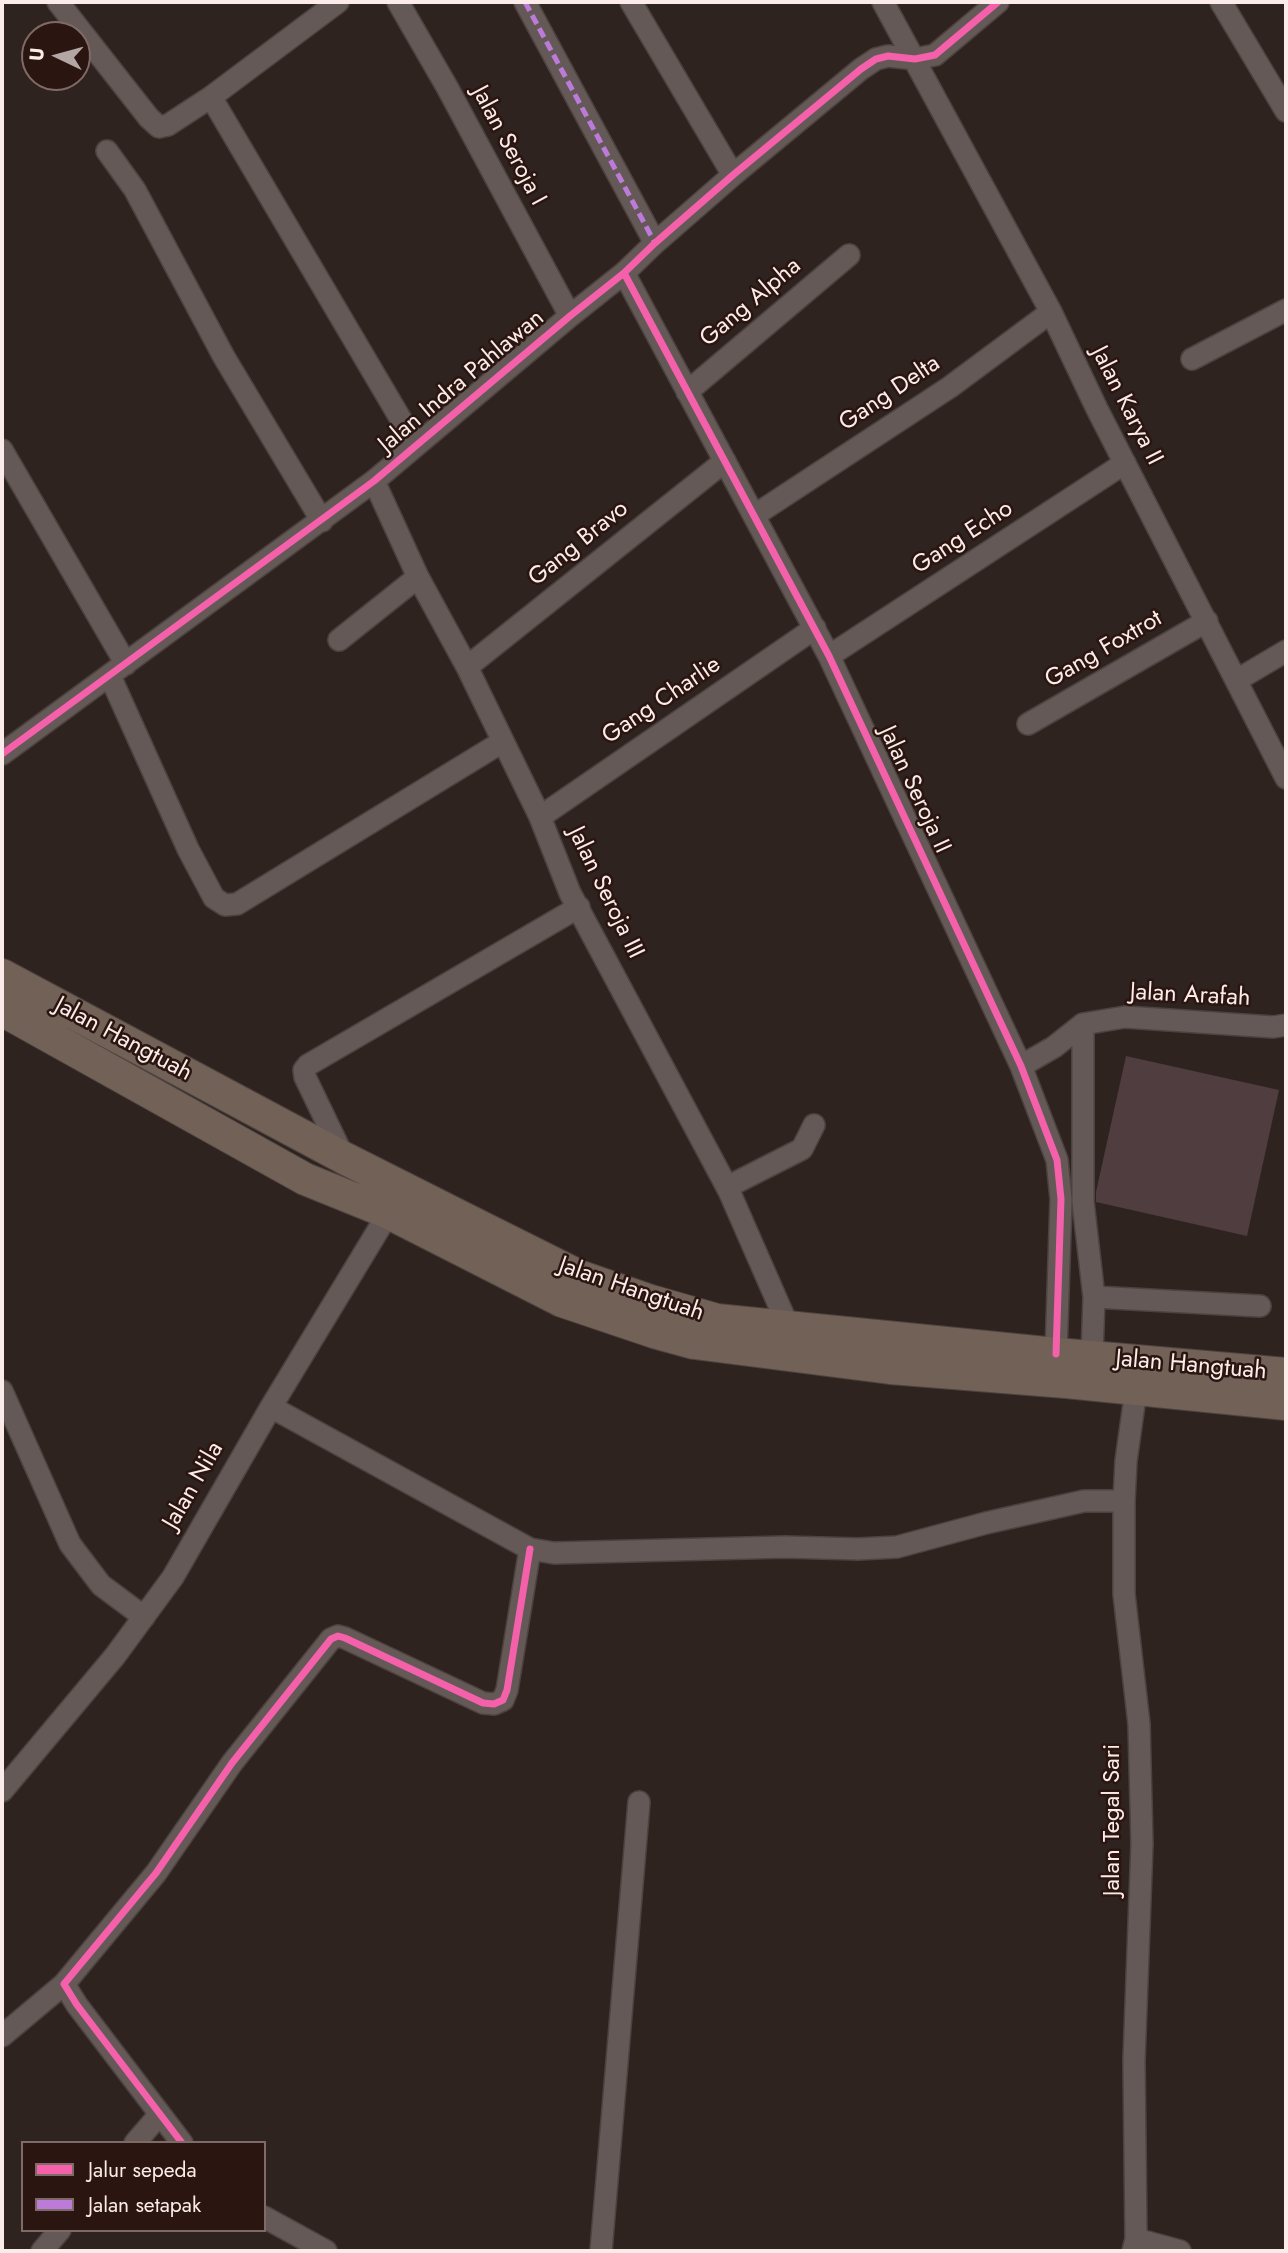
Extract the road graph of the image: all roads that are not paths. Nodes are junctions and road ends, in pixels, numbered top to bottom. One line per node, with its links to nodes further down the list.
1 (58, 2): 10 (street)
2 (338, 2): 10 (street)
3 (398, 2): 19 (street, Jalan Seroja I)
4 (525, 2): 14 (street)
5 (631, 2): 13 (street)
6 (883, 2): 9 (street, Jalan Karya II)
7 (998, 2): 9 (street, Jalan Indra Pahlawan)
8 (1221, 2): 11 (street)
9 (915, 59): 13 (street, Jalan Indra Pahlawan); 18 (street, Jalan Karya II)
10 (211, 97): 22 (street)
11 (1286, 111)
12 (107, 151): 28 (street)
13 (733, 176): 14 (street, Jalan Indra Pahlawan)
14 (655, 243): 16 (street, Jalan Indra Pahlawan)
15 (849, 255): 21 (street, Gang Alpha)
16 (625, 273): 19 (street, Jalan Indra Pahlawan); 21 (street, Jalan Seroja II)
17 (1286, 310): 20 (street)
18 (1051, 312): 25 (street, Jalan Karya II); 27 (street, Gang Delta)
19 (570, 316): 22 (street, Jalan Indra Pahlawan)
20 (1192, 359)
21 (687, 392): 24 (street, Jalan Seroja II)
22 (416, 445): 26 (street, Jalan Indra Pahlawan)
23 (2, 450): 36 (street)
24 (725, 461): 27 (street, Jalan Seroja II); 35 (street, Gang Bravo)
25 (1125, 463): 30 (street, Jalan Karya II); 34 (street, Gang Echo)
26 (374, 481): 28 (street, Jalan Indra Pahlawan); 29 (street, Jalan Seroja III)
27 (755, 515): 31 (street, Jalan Seroja II)
28 (322, 521): 36 (street, Jalan Indra Pahlawan)
29 (418, 577): 32 (street); 35 (street, Jalan Seroja III)
30 (1207, 621): 37 (street, Jalan Karya II); 38 (street, Gang Foxtrot)
31 (815, 628): 34 (street, Jalan Seroja II); 42 (street, Gang Charlie)
32 (339, 640)
33 (1286, 651): 37 (street)
34 (829, 656): 48 (street, Jalan Seroja II)
35 (467, 667): 39 (street, Jalan Seroja III)
36 (118, 670): 39 (street); 40 (street, Jalan Indra Pahlawan)
37 (1237, 680): 41 (street, Jalan Karya II)
38 (1028, 724)
39 (502, 742): 42 (street, Jalan Seroja III)
40 (2, 754)
41 (1286, 778)
42 (540, 817): 43 (street, Jalan Seroja III)
43 (579, 907): 50 (street); 51 (street, Jalan Seroja III)
44 (2, 975): 50 (highway, Jalan Hangtuah)
45 (2, 1010): 52 (highway, Jalan Hangtuah)
46 (1083, 1024): 47 (street, Jalan Arafah); 48 (street); 53 (street)
47 (1286, 1025)
48 (1021, 1066): 57 (street, Jalan Seroja II)
49 (814, 1125): 51 (street)
50 (344, 1158): 52 (highway, Jalan Hangtuah)
51 (729, 1191): 55 (street, Jalan Seroja III)
52 (396, 1200): 55 (highway, Jalan Hangtuah); 59 (highway, Jalan Hangtuah); 64 (street, Jalan Nila)
53 (1094, 1297): 54 (street); 58 (street)
54 (1260, 1306)
55 (789, 1328): 56 (highway, Jalan Hangtuah)
56 (895, 1338): 57 (highway, Jalan Hangtuah); 59 (highway)
57 (1056, 1354): 58 (highway, Jalan Hangtuah)
58 (1092, 1357): 60 (highway, Jalan Hangtuah)
59 (890, 1368): 61 (highway, Jalan Hangtuah)
60 (1286, 1374)
61 (1136, 1390): 63 (highway, Jalan Hangtuah); 66 (street, Jalan Tegal Sari)
62 (2, 1391): 65 (street)
63 (1286, 1404)
64 (271, 1407): 67 (street); 68 (street, Jalan Nila)
65 (10, 1434): 68 (street)
66 (1124, 1501): 67 (street); 78 (street, Jalan Tegal Sari)
67 (530, 1549): 71 (street)
68 (144, 1617): 69 (street, Jalan Nila)
69 (2, 1791)
70 (639, 1802): 81 (street)
71 (64, 1984): 72 (street); 73 (street)
72 (2, 2036)
73 (160, 2113): 74 (street); 75 (street)
74 (137, 2141)
75 (180, 2141)
76 (266, 2218): 80 (street)
77 (58, 2232): 79 (street)
78 (1135, 2245): 82 (street)
79 (42, 2251)
80 (326, 2251)
81 (601, 2251)
82 (1180, 2251)

